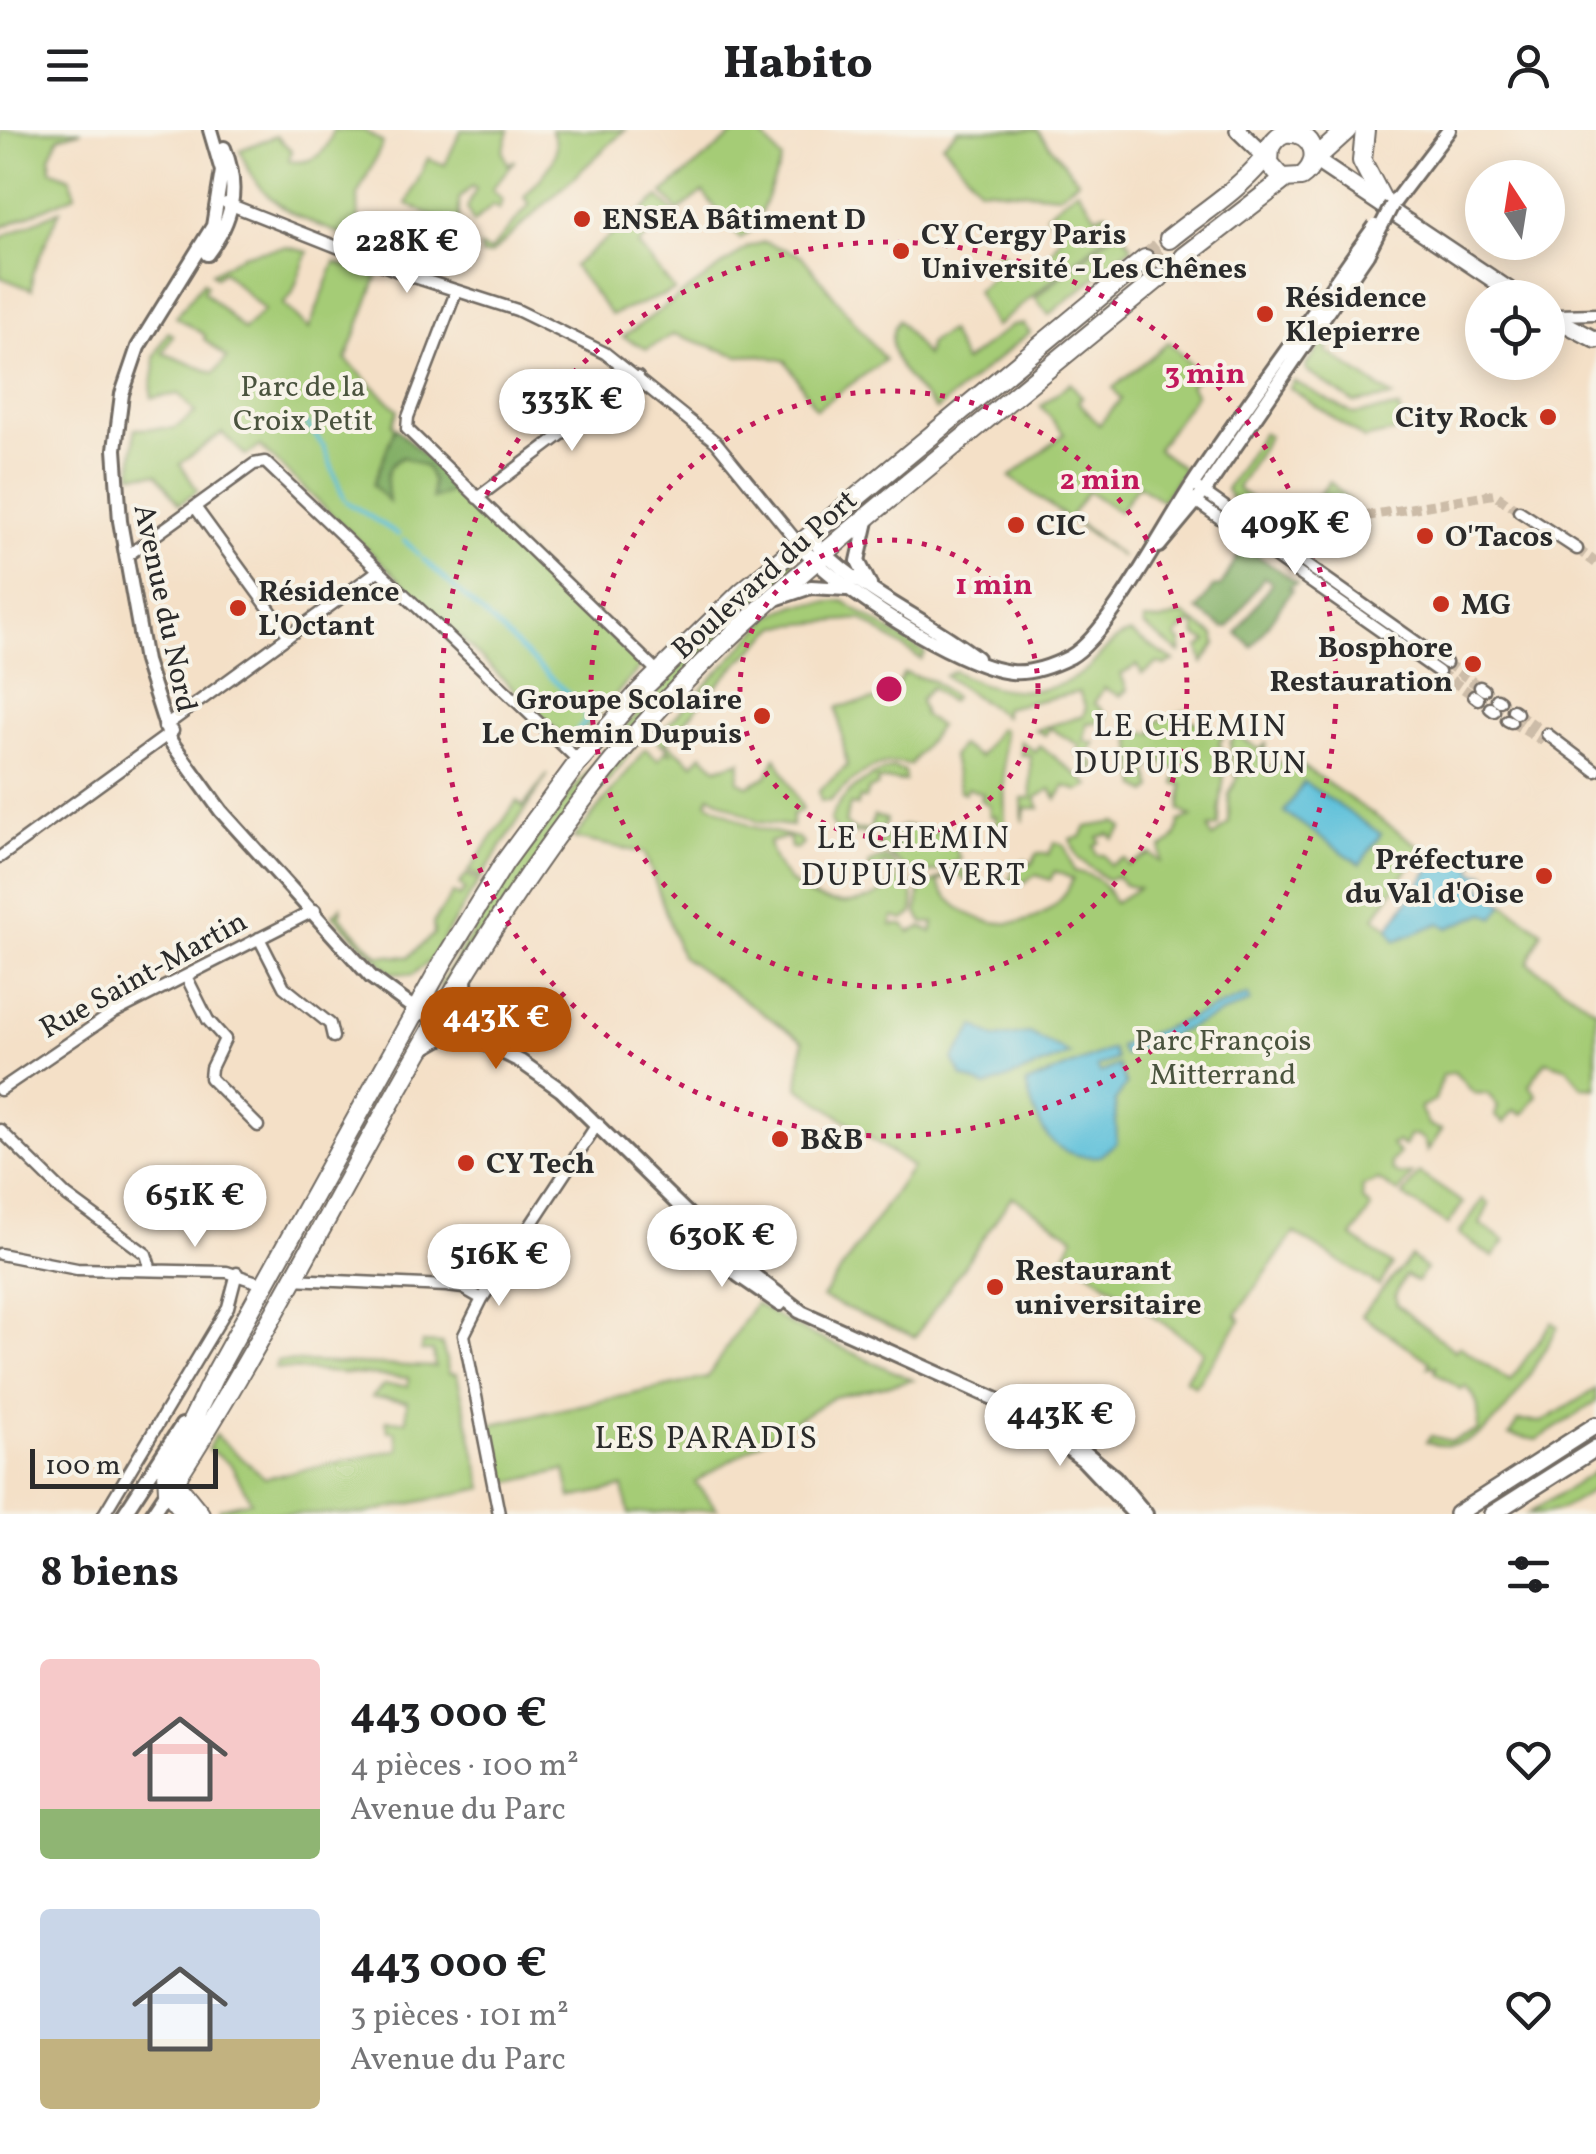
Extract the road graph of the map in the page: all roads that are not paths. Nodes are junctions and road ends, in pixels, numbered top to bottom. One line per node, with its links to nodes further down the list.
1 (213, 130): 9 (street, Avenue du Nord); 11 (street, Avenue du Nord)
2 (1238, 130): 6 (main road)
3 (1347, 130): 7 (main road)
4 (1365, 130): 10 (main road)
5 (1449, 131): 10 (street)
6 (1279, 141): 7 (main road); 8 (main road); 12 (main road)
7 (1315, 160): 8 (main road); 10 (main road)
8 (1285, 179): 13 (main road)
9 (220, 194): 11 (street); 42 (street, Avenue du Nord)
10 (1389, 206): 16 (main road); 23 (street, bridge)
11 (231, 208): 17 (street); 31 (street, Avenue du Nord)
12 (1170, 239)
13 (1184, 257)
14 (1145, 259): 29 (main road, Boulevard du Port)
15 (1160, 277): 26 (main road, Boulevard du Port)
16 (1495, 280)
17 (456, 292): 22 (street); 24 (street)
18 (1596, 314): 19 (street)
19 (1565, 317)
20 (1565, 323): 21 (main road)
21 (1596, 340)
22 (638, 377): 24 (street); 29 (street)
23 (1195, 493): 28 (street); 37 (street); 40 (street)
24 (478, 498): 41 (street)
25 (196, 507): 31 (street); 33 (street); 39 (street)
26 (874, 511): 32 (main road, Boulevard du Port); 36 (street)
27 (1519, 511): 30 (street)
28 (1238, 518): 34 (street); 34 (street)
29 (804, 540): 32 (street); 41 (main road, Boulevard du Port)
30 (1577, 550)
31 (132, 553): 42 (street, Avenue du Nord)
32 (818, 558): 35 (street); 36 (street); 38 (main road, Boulevard du Port)
33 (379, 570): 39 (street); 44 (street)
34 (1315, 573): 37 (street); 37 (street)
35 (853, 590): 38 (street); 40 (street)
36 (880, 594): 40 (street)
37 (1335, 600)
38 (759, 607): 49 (main road, Boulevard du Port)
39 (290, 636): 42 (street)
40 (986, 666)
41 (658, 672): 44 (main road, Boulevard du Port)
42 (169, 729): 46 (street); 47 (street, Avenue du Nord)
43 (1545, 738): 45 (street)
44 (580, 761): 51 (main road, Boulevard du Port)
45 (1596, 771)
46 (0, 856)
47 (313, 911): 48 (street, Rue Saint-Martin); 51 (street, Avenue du Nord)
48 (259, 938): 50 (street, Rue Saint-Martin); 52 (street)
49 (466, 970): 51 (main road, Boulevard du Port); 53 (street)
50 (186, 976): 55 (street, Rue Saint-Martin); 57 (street)
51 (426, 1011): 53 (street, Avenue du Nord); 54 (main road, Boulevard du Port); 63 (main road, Boulevard du Port)
52 (333, 1037)
53 (474, 1037): 54 (street); 56 (street, Avenue du Nord)
54 (416, 1054): 62 (main road, Boulevard du Port)
55 (0, 1090)
56 (598, 1123): 64 (street); 66 (street, Avenue du Nord)
57 (258, 1126)
58 (0, 1130): 60 (street)
59 (0, 1254): 60 (street)
60 (150, 1270): 61 (street)
61 (238, 1273): 63 (street); 71 (street)
62 (291, 1279): 64 (street); 70 (main road, Boulevard du Port)
63 (266, 1286): 65 (main road, Boulevard du Port)
64 (482, 1299): 76 (street)
65 (216, 1372): 69 (street, Boulevard du Port); 70 (main road, Boulevard du Port)
66 (1008, 1404): 77 (street); 78 (street)
67 (1596, 1425): 79 (main road)
68 (1596, 1448): 80 (main road)
69 (144, 1483): 70 (street); 72 (street, Boulevard du Port)
70 (169, 1483): 73 (street, Boulevard du Port); 74 (main road); 75 (main road)
71 (104, 1514)
72 (124, 1514)
73 (152, 1514)
74 (186, 1514)
75 (200, 1514)
76 (499, 1514)
77 (1134, 1514)
78 (1146, 1514)
79 (1457, 1514)
80 (1492, 1514)

